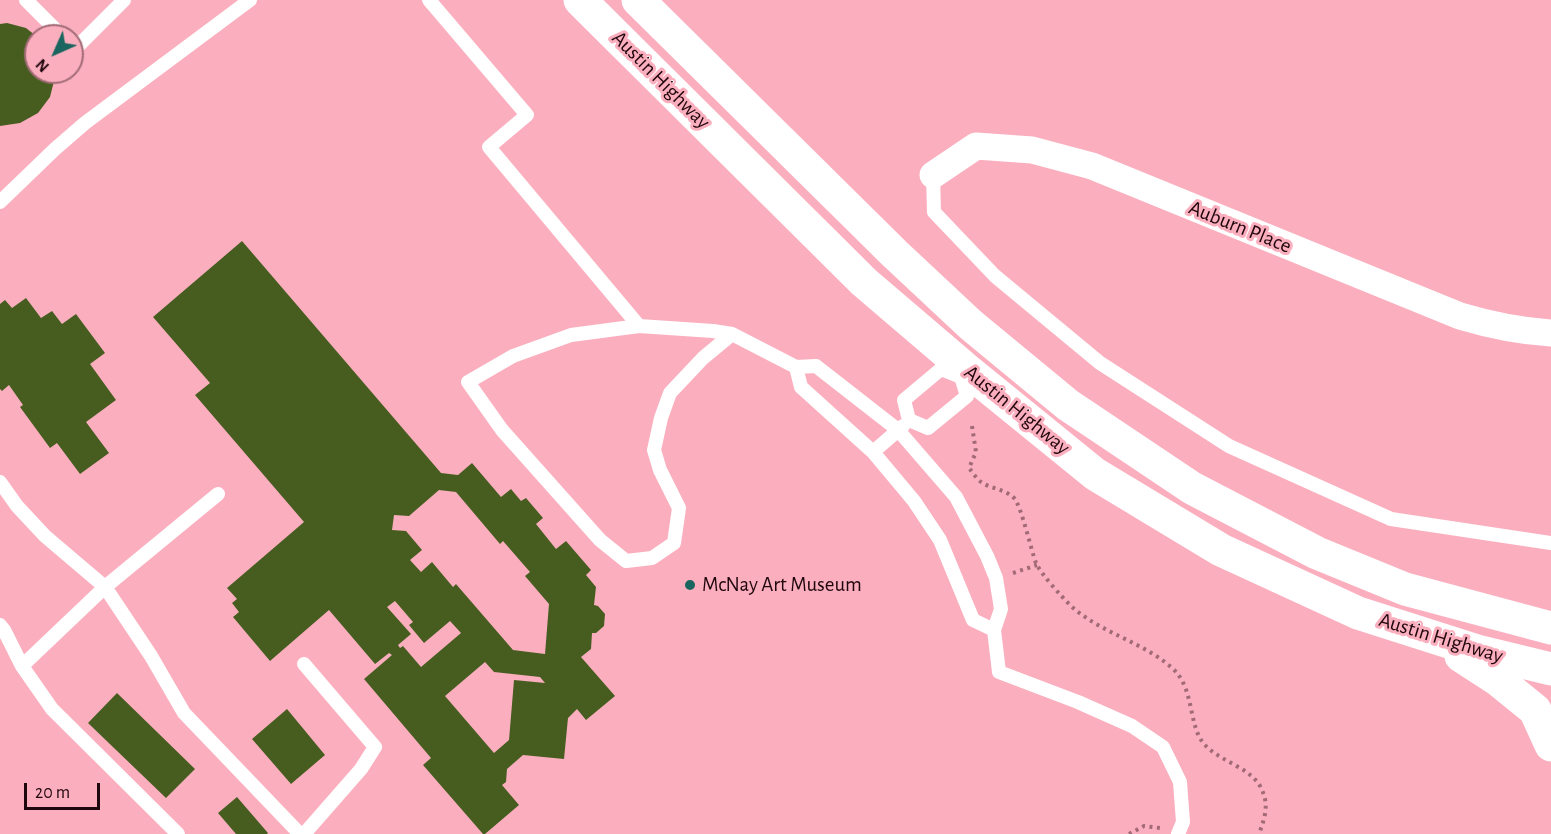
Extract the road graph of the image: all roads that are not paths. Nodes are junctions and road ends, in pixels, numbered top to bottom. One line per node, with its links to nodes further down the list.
1 (26, 0): 7 (lane)
2 (124, 0): 8 (lane)
3 (250, 0): 10 (lane)
4 (429, 0): 11 (lane)
5 (580, 0): 14 (main road, Austin Highway)
6 (638, 0): 14 (main road, Austin Highway)
7 (50, 24)
8 (84, 40)
9 (933, 174): 12 (street, Auburn Place); 23 (lane)
10 (0, 202)
11 (639, 326): 13 (lane); 13 (lane)
12 (1551, 333)
13 (732, 334): 15 (lane)
14 (978, 360): 16 (lane); 16 (lane); 26 (main road, Austin Highway); 28 (main road, Austin Highway)
15 (796, 367): 17 (lane); 18 (lane)
16 (909, 420): 17 (lane)
17 (898, 430): 18 (lane); 27 (lane)
18 (873, 452): 27 (lane)
19 (0, 482): 22 (lane)
20 (218, 494): 24 (lane)
21 (0, 504): 22 (lane)
22 (17, 506): 24 (lane)
23 (1551, 543)
24 (105, 587): 30 (lane); 35 (lane)
25 (0, 625): 30 (lane)
26 (1551, 627)
27 (994, 630): 33 (lane)
28 (1426, 634): 31 (main road, Austin Highway); 32 (main road)
29 (304, 664): 35 (lane)
30 (22, 666): 34 (lane)
31 (1551, 669)
32 (1551, 746)
33 (1174, 832)
34 (178, 834)
35 (302, 834)

